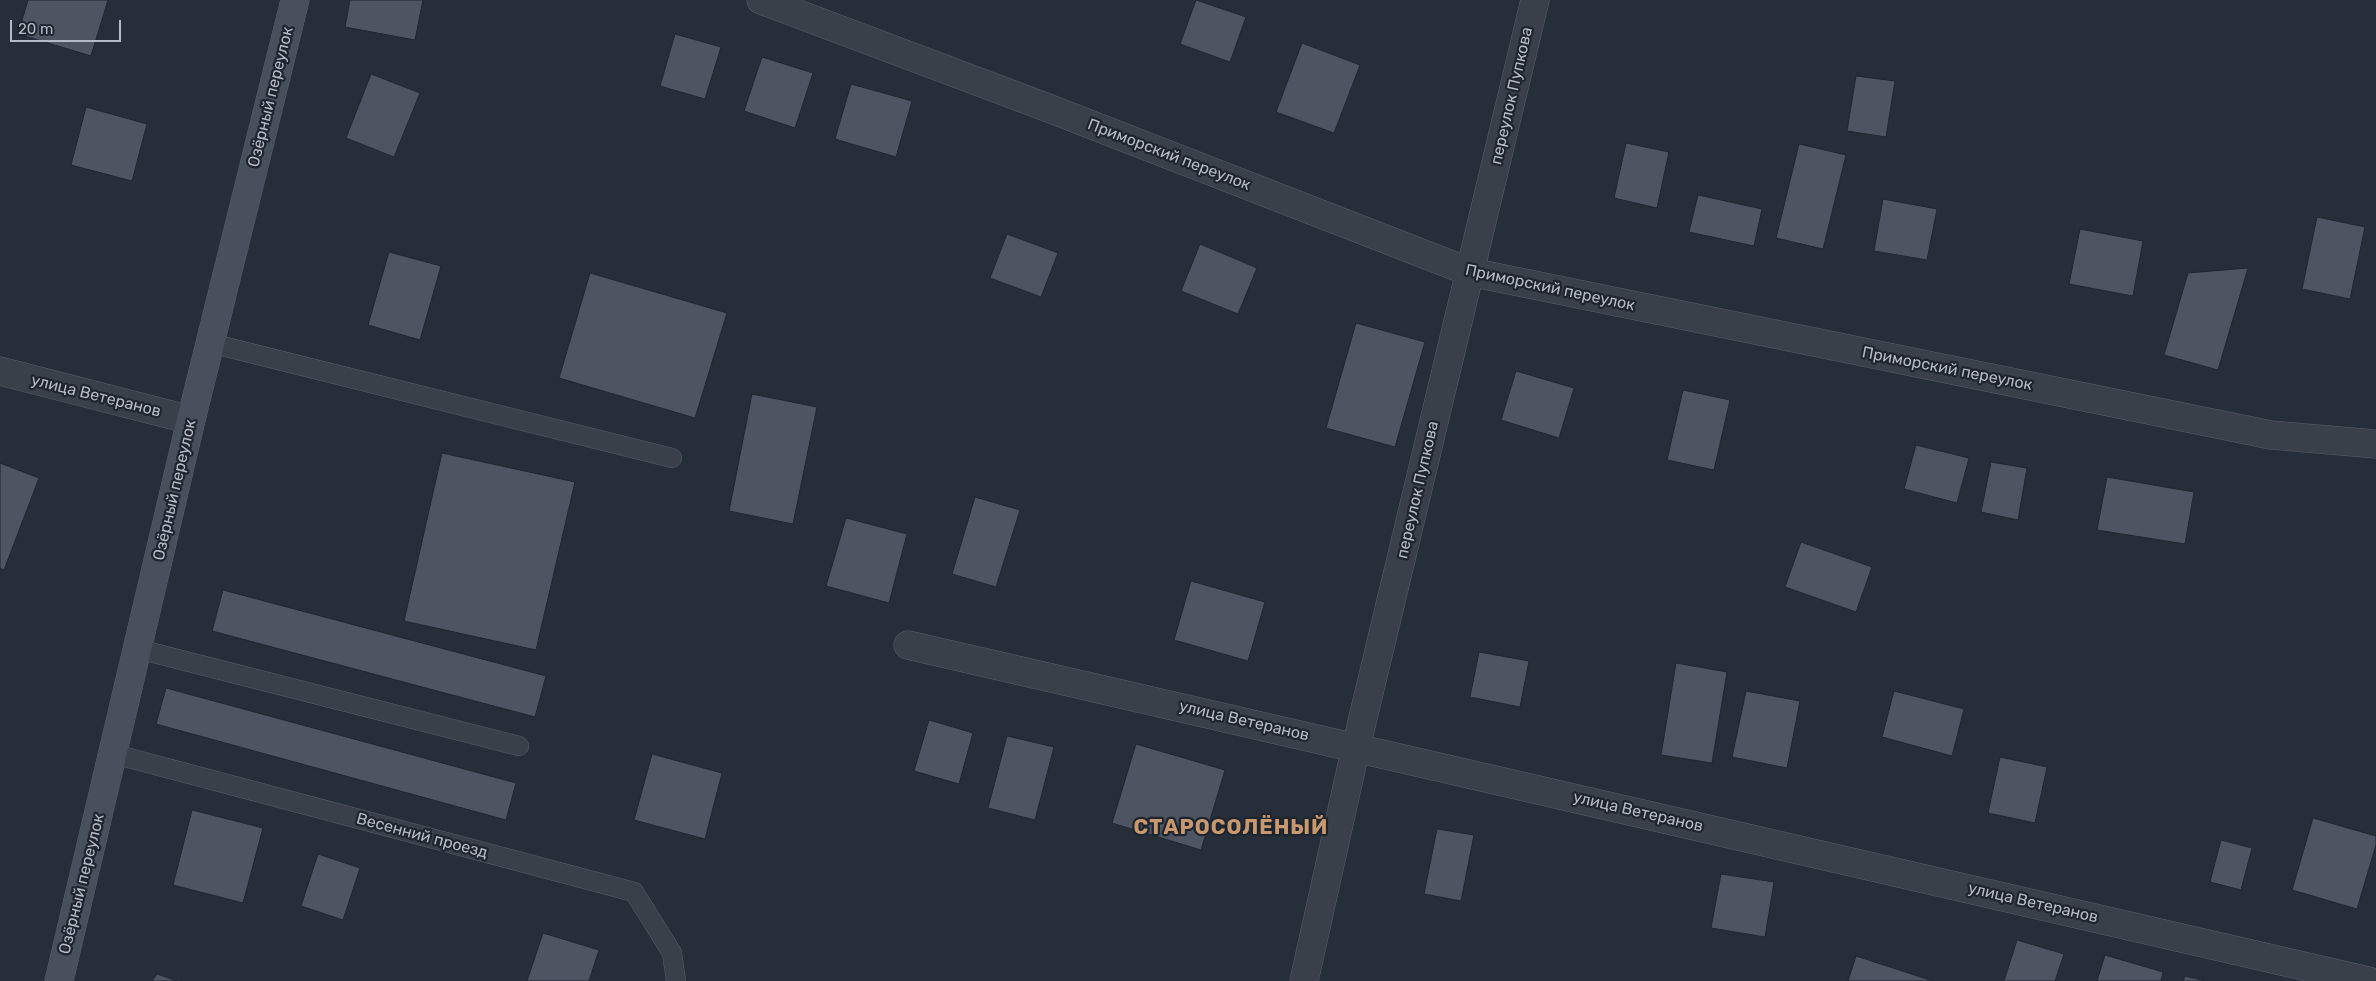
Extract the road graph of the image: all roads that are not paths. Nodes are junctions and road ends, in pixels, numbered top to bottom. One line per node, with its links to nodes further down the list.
1 (295, 0): 5 (street, Озёрный переулок)
2 (761, 0): 4 (street, Приморский переулок)
3 (1535, 0): 4 (street, переулок Пупкова)
4 (1470, 272): 8 (street, Приморский переулок); 13 (street, переулок Пупкова)
5 (210, 343): 7 (street, Озёрный переулок); 9 (lane)
6 (0, 371): 7 (street, улица Ветеранов)
7 (191, 420): 11 (street, Озёрный переулок)
8 (2376, 444)
9 (672, 458)
10 (908, 645): 13 (street, улица Ветеранов)
11 (138, 649): 12 (lane); 14 (street, Озёрный переулок)
12 (519, 746)
13 (1356, 747): 17 (street, переулок Пупкова); 18 (street, улица Ветеранов)
14 (114, 754): 15 (street, Озёрный переулок); 16 (lane, Весенний проезд)
15 (59, 981)
16 (676, 981)
17 (1304, 981)
18 (2368, 981)

